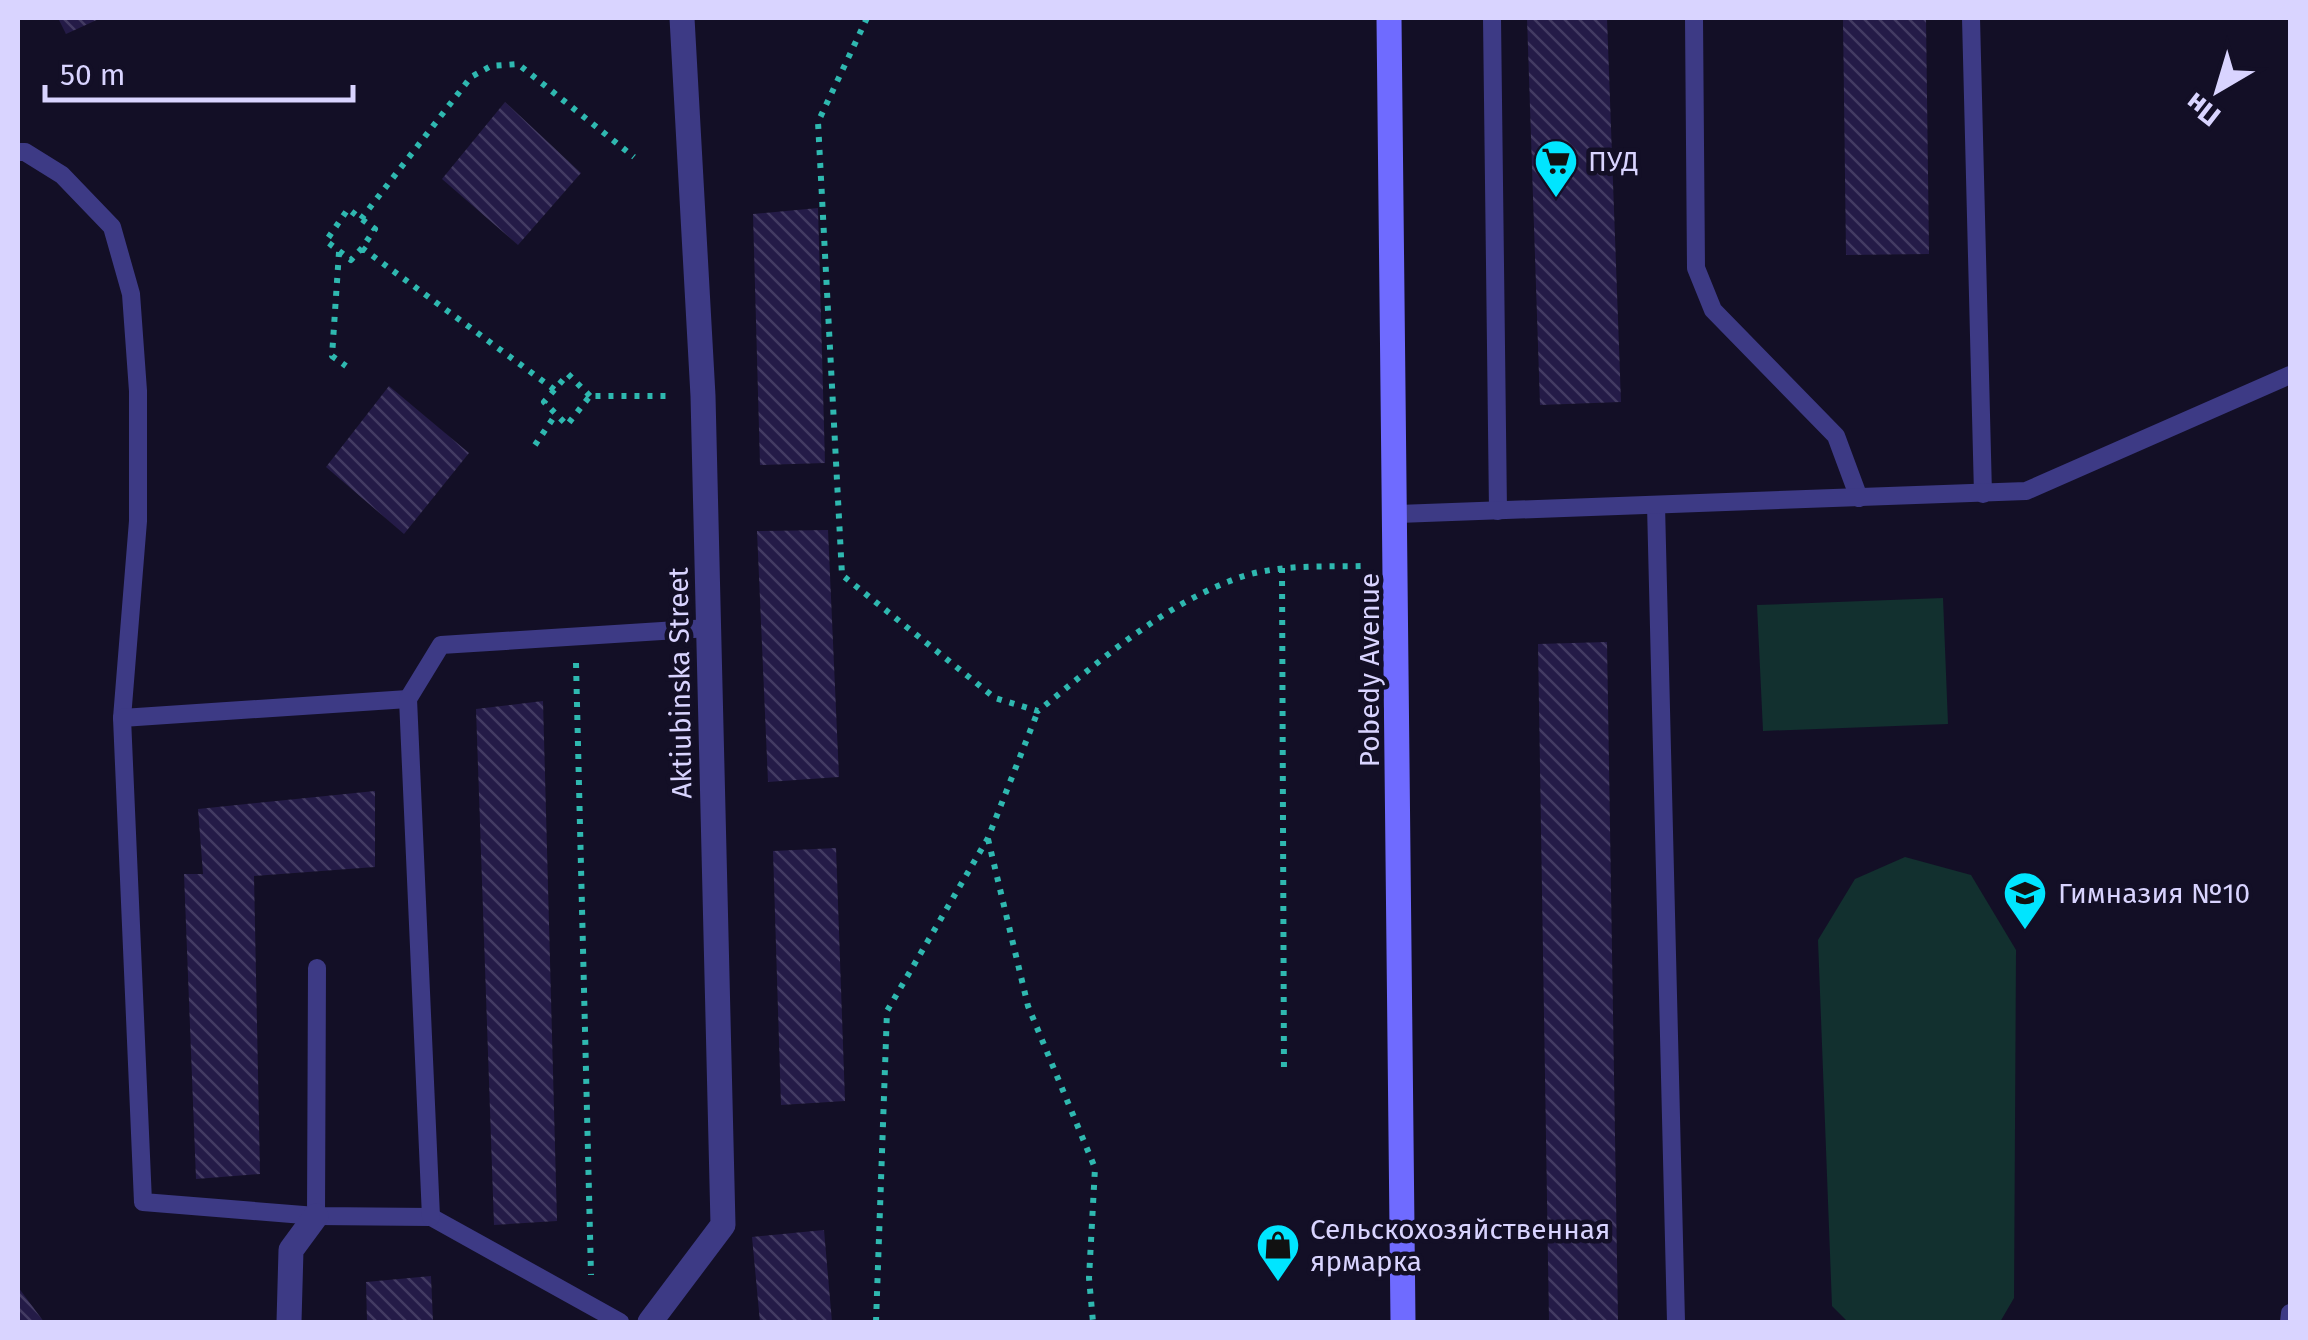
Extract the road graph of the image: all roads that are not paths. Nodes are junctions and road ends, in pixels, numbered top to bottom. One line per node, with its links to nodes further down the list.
1 (682, 18): 13 (street, Aktiubinska Street)
2 (1389, 18): 12 (street, Pobedy Avenue)
3 (1492, 18): 11 (lane)
4 (1694, 18): 9 (lane)
5 (1971, 18): 8 (lane)
6 (18, 152): 15 (lane)
7 (2290, 375): 8 (lane)
8 (1983, 494): 9 (lane)
9 (1859, 498): 10 (lane)
10 (1656, 505): 11 (lane); 24 (lane)
11 (1498, 510): 12 (lane)
12 (1398, 514): 23 (street, Pobedy Avenue)
13 (709, 628): 14 (lane); 22 (street, Aktiubinska Street)
14 (408, 700): 15 (lane); 18 (lane)
15 (122, 718): 17 (lane)
16 (316, 968): 17 (lane)
17 (316, 1216): 18 (lane); 20 (street)
18 (431, 1216): 21 (lane)
19 (2290, 1314): 25 (lane)
20 (289, 1322)
21 (620, 1322)
22 (650, 1322)
23 (1403, 1322)
24 (1676, 1322)
25 (2289, 1322)

